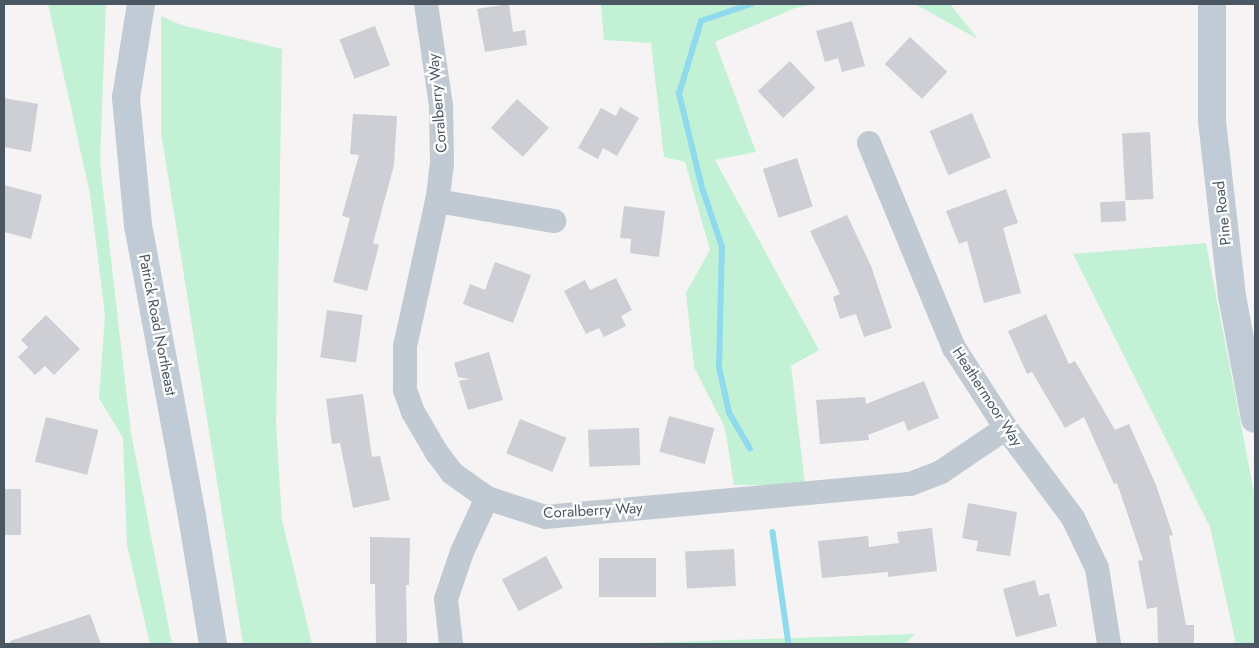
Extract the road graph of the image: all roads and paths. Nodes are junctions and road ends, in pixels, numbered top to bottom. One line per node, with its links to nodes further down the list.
1 (141, 4): 10 (street, Patrick Road Northeast)
2 (426, 4): 5 (street, Coralberry Way)
3 (1212, 4): 7 (street, Pine Road)
4 (869, 143): 8 (street, Heathermoor Way)
5 (437, 201): 6 (street); 9 (street, Coralberry Way)
6 (554, 221)
7 (1255, 420)
8 (1006, 428): 9 (street, Coralberry Way); 12 (street, Heathermoor Way)
9 (487, 498): 11 (street)
10 (213, 644)
11 (451, 644)
12 (1109, 644)

